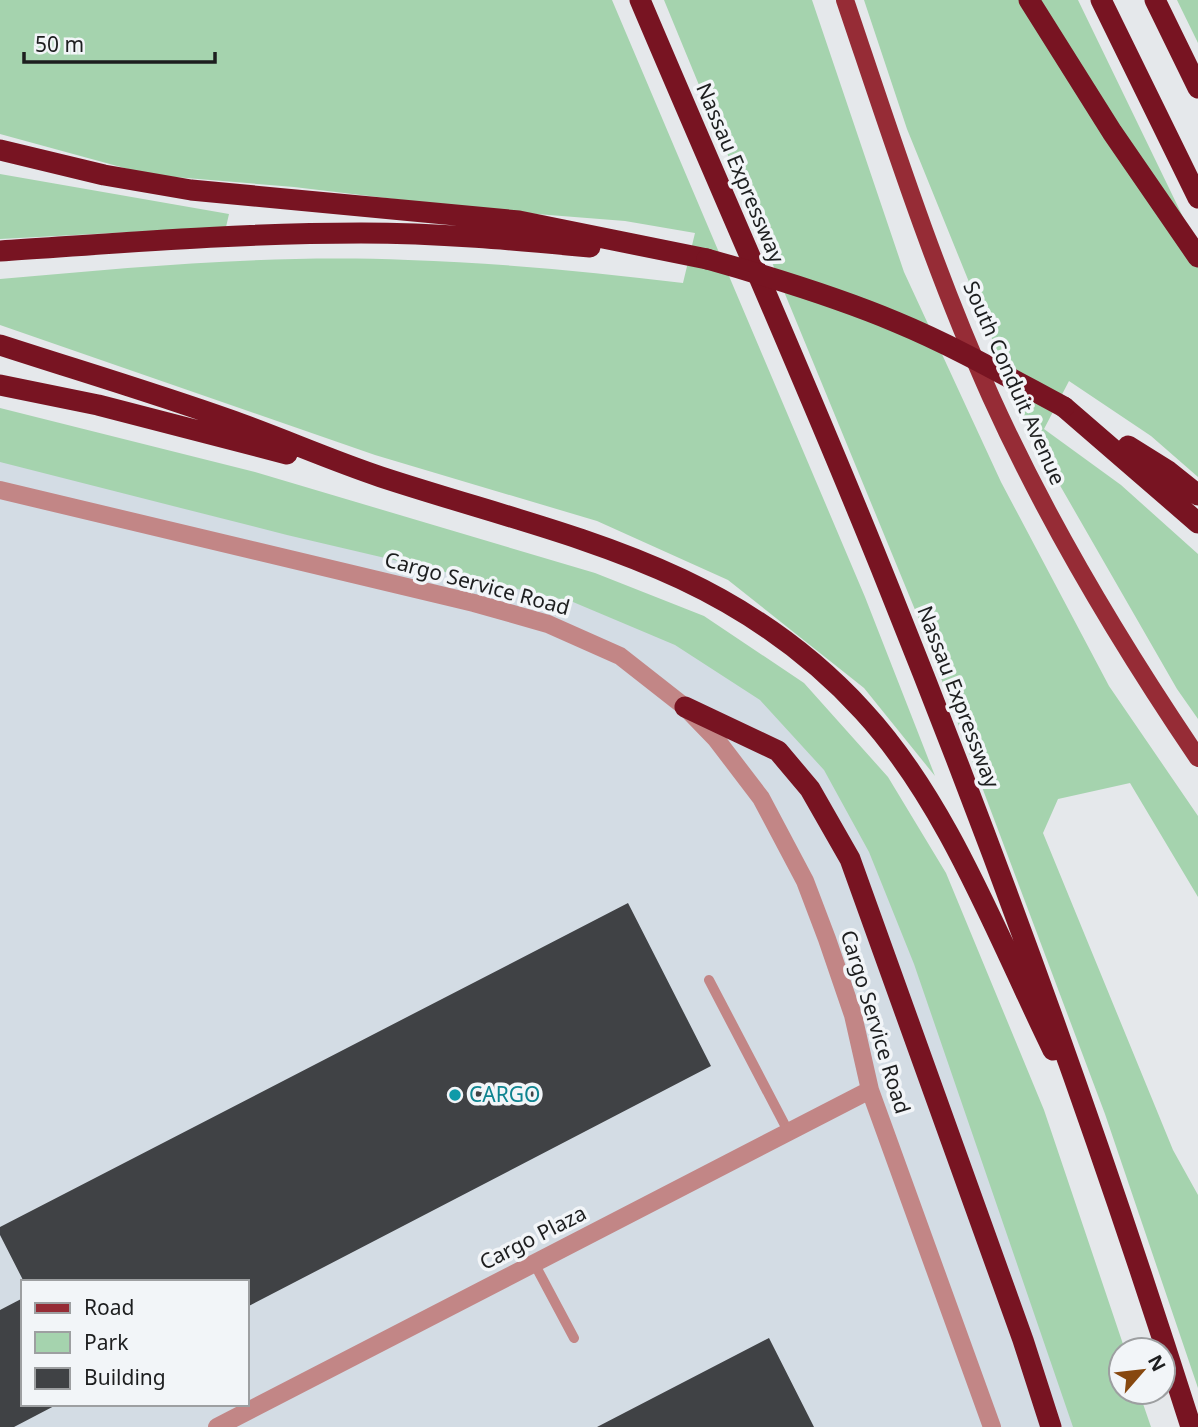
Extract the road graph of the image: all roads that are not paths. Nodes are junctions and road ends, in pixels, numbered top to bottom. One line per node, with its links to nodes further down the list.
1 (640, 0): 24 (highway, Nassau Expressway)
2 (845, 0): 20 (main road, South Conduit Avenue)
3 (1029, 0): 10 (highway)
4 (1101, 0): 8 (highway)
5 (1155, 0): 6 (highway)
6 (1198, 88)
7 (0, 150): 11 (highway)
8 (1198, 198)
9 (0, 251): 11 (highway)
10 (1198, 257)
11 (707, 259): 14 (highway, bridge)
12 (0, 345): 15 (highway)
13 (0, 385): 15 (highway)
14 (1063, 407): 17 (highway); 18 (highway)
15 (378, 476): 24 (highway)
16 (0, 490): 19 (street, Cargo Service Road)
17 (1198, 495)
18 (1198, 523)
19 (685, 707): 22 (street, Cargo Service Road); 29 (highway)
20 (1198, 758)
21 (709, 980): 23 (lane)
22 (870, 1090): 23 (street, Cargo Plaza); 28 (street, Cargo Service Road)
23 (788, 1132): 25 (street, Cargo Plaza)
24 (1098, 1143): 30 (highway, Nassau Expressway)
25 (534, 1263): 26 (lane); 27 (street, Cargo Plaza)
26 (574, 1338)
27 (217, 1427)
28 (992, 1427)
29 (1051, 1427)
30 (1191, 1427)

